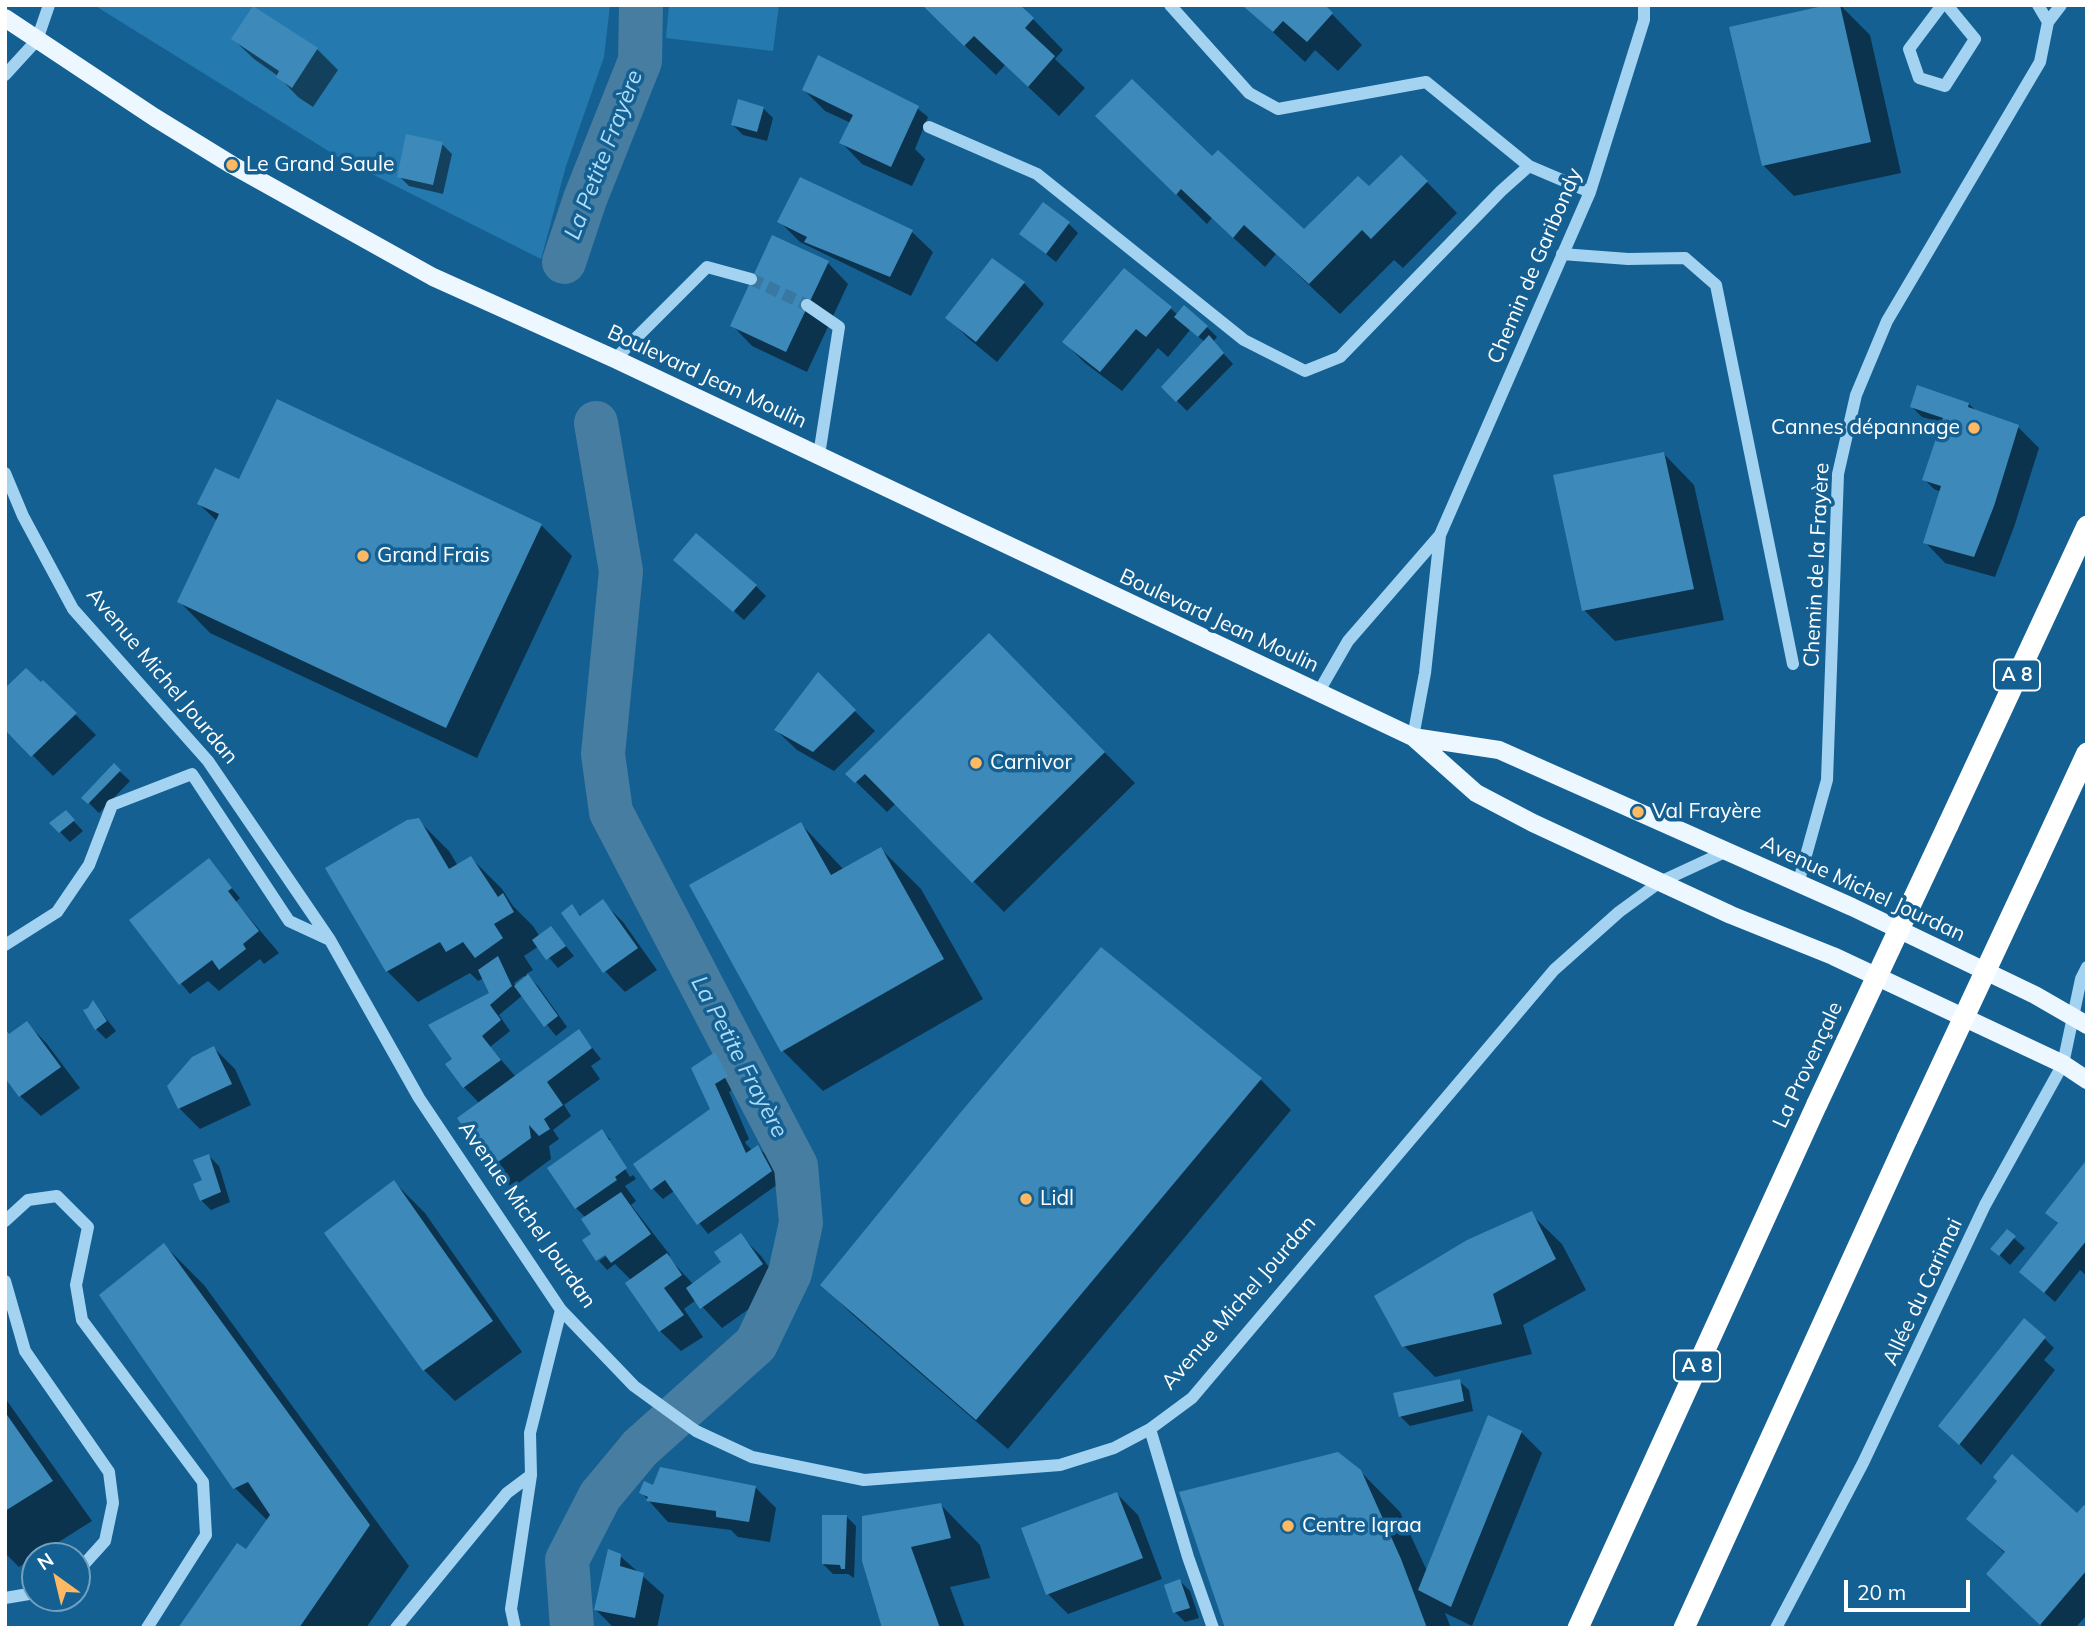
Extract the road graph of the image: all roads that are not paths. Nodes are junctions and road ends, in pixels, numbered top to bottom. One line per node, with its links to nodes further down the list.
1 (49, 5): 9 (street)
2 (1170, 5): 12 (street)
3 (1644, 5): 13 (street, Chemin de Garibondy)
4 (1945, 5): 4 (street)
5 (2038, 5): 8 (street)
6 (2060, 5): 8 (street, Chemin de la Frayère)
7 (5, 18): 9 (main road, Boulevard Jean Moulin)
8 (2048, 22): 28 (street, Chemin de la Frayère)
9 (37, 40): 10 (street); 17 (main road, Boulevard Jean Moulin)
10 (5, 75)
11 (929, 127): 12 (street)
12 (1529, 166): 13 (street)
13 (1590, 192): 14 (street, Chemin de Garibondy)
14 (1562, 254): 21 (street, Chemin de Garibondy); 22 (street)
15 (751, 279): 17 (street)
16 (807, 305): 18 (street)
17 (615, 359): 18 (main road, Boulevard Jean Moulin)
18 (818, 455): 23 (main road, Boulevard Jean Moulin)
19 (5, 473): 29 (street, Avenue Michel Jourdan)
20 (2087, 526): 45 (highway, La Provençale / A 8, bridge)
21 (1440, 535): 23 (street, Chemin de Garibondy); 24 (street, Chemin de Garibondy)
22 (1793, 664)
23 (1318, 693): 24 (main road, Boulevard Jean Moulin)
24 (1413, 737): 26 (main road, Avenue Michel Jourdan); 27 (main road)
25 (2087, 753): 46 (highway, bridge)
26 (1727, 851): 27 (street, Avenue Michel Jourdan); 28 (main road, Avenue Michel Jourdan)
27 (1660, 882): 33 (main road); 38 (street, Avenue Michel Jourdan)
28 (1798, 884): 32 (main road, Avenue Michel Jourdan)
29 (330, 940): 30 (street); 37 (street, Avenue Michel Jourdan)
30 (5, 945)
31 (2087, 967): 32 (street, Allée du Carimai)
32 (2080, 1020): 33 (street, Allée du Carimai)
33 (2063, 1064): 34 (main road); 47 (street, Allée du Carimai)
34 (2087, 1080)
35 (5, 1221): 41 (street)
36 (5, 1281): 40 (street)
37 (561, 1310): 38 (street, Avenue Michel Jourdan); 39 (street)
38 (1150, 1429): 44 (street)
39 (531, 1475): 42 (street); 43 (street)
40 (91, 1556)
41 (147, 1628)
42 (396, 1628)
43 (514, 1628)
44 (1213, 1628)
45 (1578, 1628)
46 (1684, 1628)
47 (1776, 1628)

